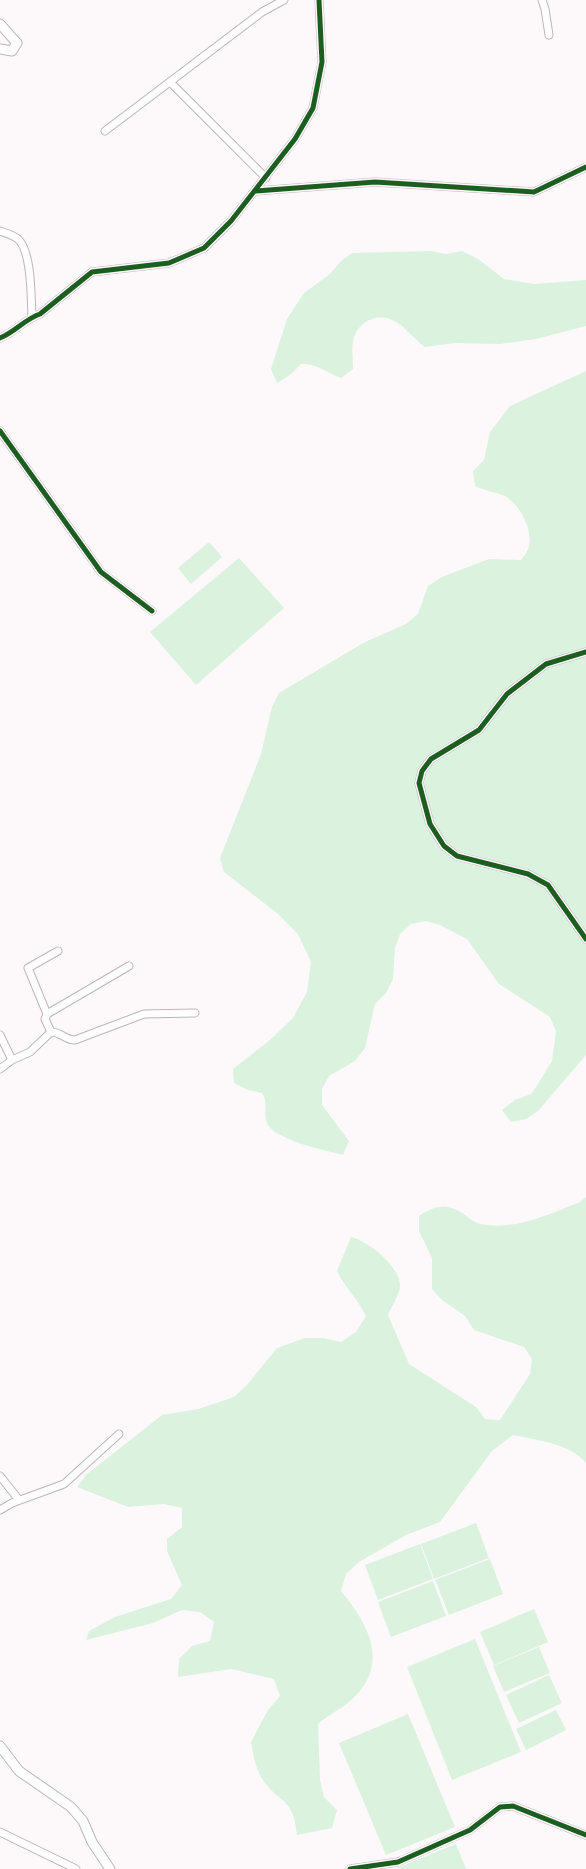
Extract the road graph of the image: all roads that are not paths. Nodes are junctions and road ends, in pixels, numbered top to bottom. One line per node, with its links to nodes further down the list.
1 (284, 0): 7 (street)
2 (319, 0): 10 (street)
3 (542, 0): 5 (street)
4 (0, 24): 6 (street)
5 (549, 35)
6 (0, 49)
7 (171, 83): 8 (street); 10 (street)
8 (105, 131)
9 (586, 167): 11 (street)
10 (266, 178): 11 (street)
11 (256, 190): 13 (street)
12 (0, 231): 13 (street)
13 (32, 317): 14 (street)
14 (0, 338)
15 (0, 431): 16 (street)
16 (152, 611)
17 (586, 652): 18 (street)
18 (586, 939)
19 (58, 951): 22 (street)
20 (130, 966): 22 (street)
21 (195, 1012): 23 (street)
22 (47, 1014): 23 (street)
23 (51, 1032): 25 (street)
24 (0, 1035): 25 (street)
25 (12, 1060): 26 (street)
26 (0, 1069)
27 (120, 1434): 29 (street)
28 (0, 1476): 29 (street)
29 (20, 1500): 30 (street)
30 (0, 1510)
31 (0, 1746): 35 (street)
32 (0, 1832): 34 (street)
33 (586, 1835): 36 (street)
34 (76, 1869)
35 (110, 1869)
36 (350, 1869)

